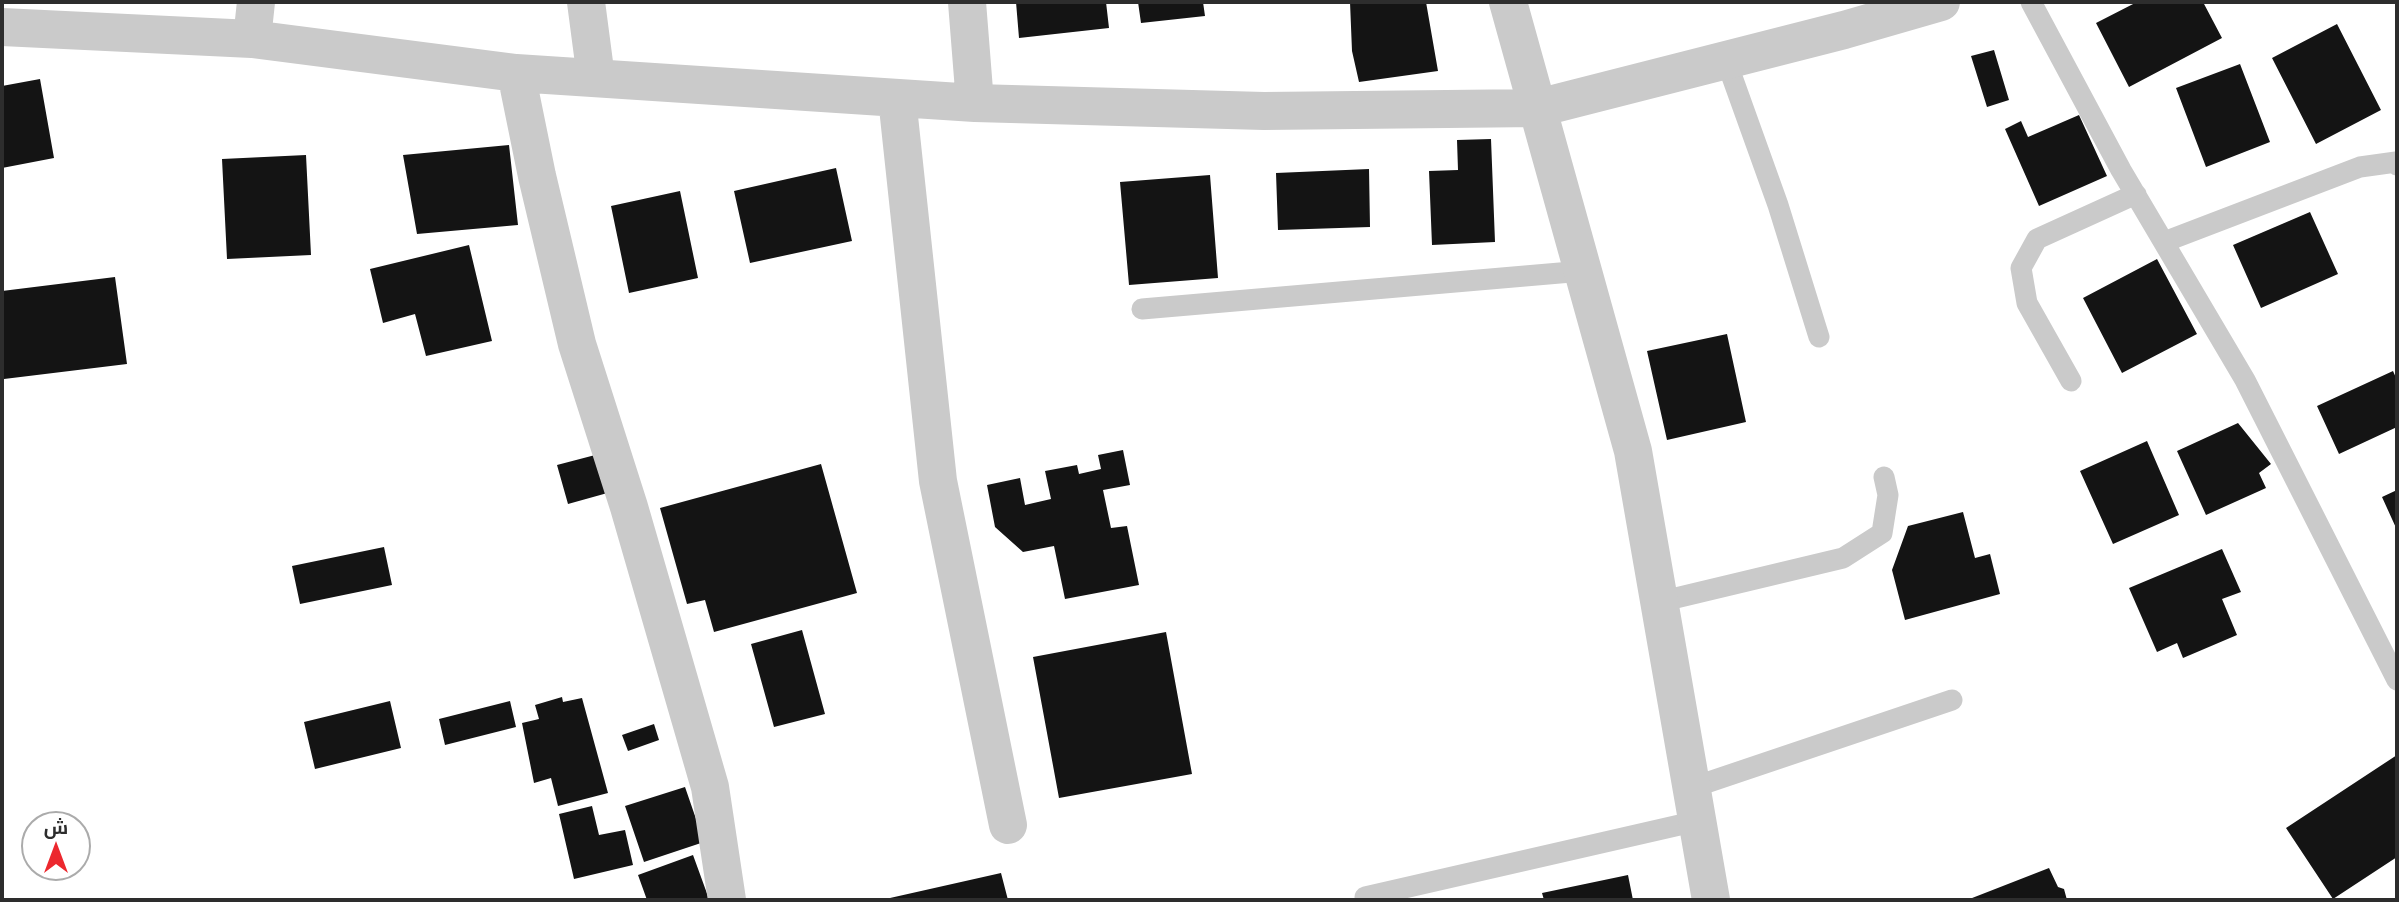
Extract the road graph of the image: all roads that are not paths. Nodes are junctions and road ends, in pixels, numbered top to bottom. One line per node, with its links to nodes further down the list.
1 (256, 2): 8 (street)
2 (586, 2): 11 (street)
3 (967, 2): 13 (street)
4 (1508, 2): 14 (street)
5 (1939, 2): 9 (street)
6 (2031, 2): 16 (lane)
7 (2, 27): 8 (street)
8 (252, 40): 10 (street)
9 (1726, 60): 14 (street); 20 (lane)
10 (516, 72): 11 (street); 29 (street)
11 (596, 78): 12 (street)
12 (897, 98): 13 (street); 27 (street)
13 (975, 103): 14 (street)
14 (1538, 108): 18 (street)
15 (2397, 165): 17 (lane)
16 (2136, 194): 17 (lane); 21 (lane)
17 (2164, 243): 24 (lane)
18 (1583, 271): 19 (lane); 23 (street)
19 (1142, 309)
20 (1819, 337)
21 (2071, 381)
22 (1884, 477): 23 (lane)
23 (1659, 601): 26 (street)
24 (2397, 680)
25 (1952, 700): 26 (lane)
26 (1694, 805): 28 (lane); 30 (street)
27 (1008, 825)
28 (1365, 897)
29 (727, 900)
30 (1711, 900)

